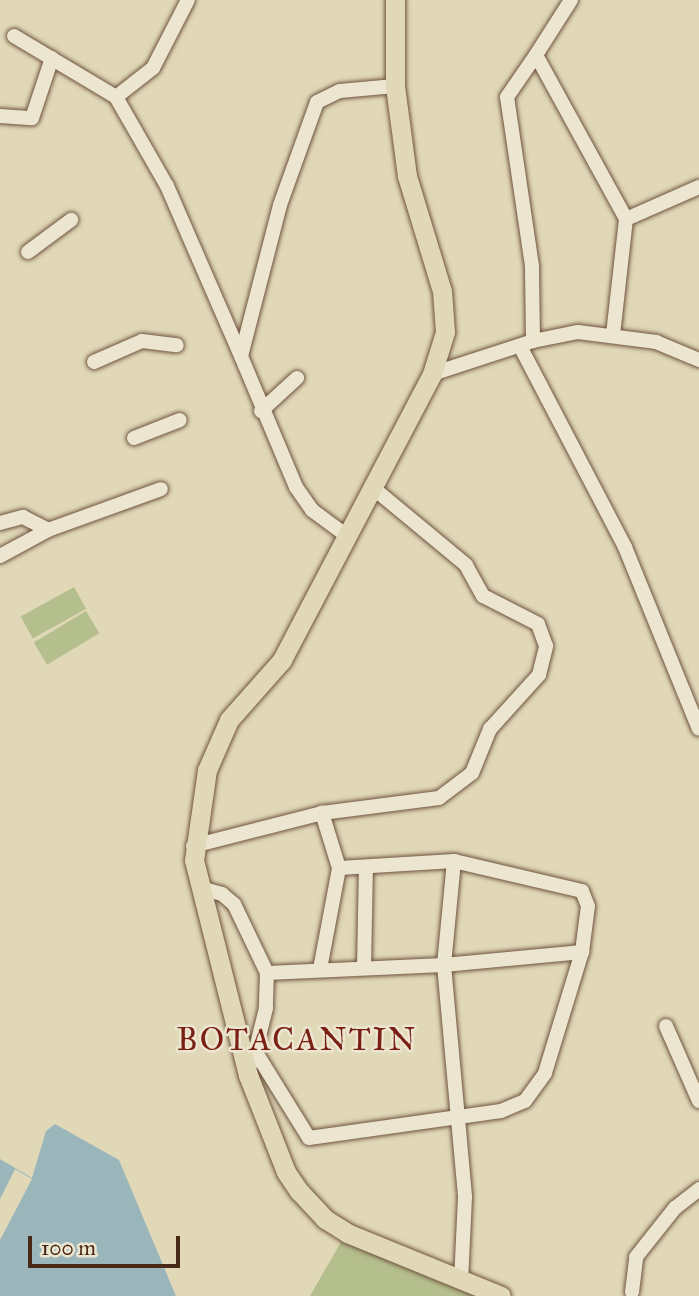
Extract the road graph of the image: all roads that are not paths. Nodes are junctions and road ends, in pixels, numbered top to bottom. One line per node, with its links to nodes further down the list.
1 (188, 0): 8 (street)
2 (395, 0): 7 (highway)
3 (572, 0): 5 (street)
4 (13, 37): 6 (street)
5 (536, 55): 11 (street); 15 (street)
6 (52, 58): 8 (street); 9 (street)
7 (395, 86): 17 (street); 20 (highway)
8 (116, 97): 17 (street)
9 (0, 116)
10 (699, 187): 11 (street)
11 (625, 219): 14 (street)
12 (71, 220): 13 (street)
13 (28, 252)
14 (613, 334): 15 (street); 18 (street)
15 (527, 344): 20 (street); 31 (street)
16 (177, 345): 19 (street)
17 (241, 356): 22 (street)
18 (699, 360)
19 (94, 362)
20 (432, 374): 25 (highway)
21 (297, 378): 22 (street)
22 (261, 411): 29 (street)
23 (180, 420): 24 (street)
24 (134, 438)
25 (372, 487): 29 (highway); 32 (street)
26 (161, 489): 28 (street)
27 (0, 523): 28 (street)
28 (48, 530): 30 (street)
29 (347, 536): 33 (highway)
30 (0, 556)
31 (699, 729)
32 (322, 813): 33 (street); 35 (street)
33 (193, 846): 37 (highway)
34 (454, 861): 36 (street); 38 (street); 39 (street)
35 (339, 868): 36 (street); 41 (street)
36 (366, 868): 40 (street)
37 (200, 888): 42 (street); 45 (highway)
38 (582, 951): 39 (street); 47 (street)
39 (444, 965): 40 (street); 47 (street)
40 (364, 968): 41 (street)
41 (320, 969): 42 (street)
42 (268, 973): 44 (street)
43 (666, 1026): 46 (street)
44 (256, 1051): 45 (street); 47 (street)
45 (248, 1075): 49 (highway)
46 (699, 1101)
47 (460, 1114): 49 (street)
48 (699, 1189): 50 (street)
49 (461, 1283): 51 (highway)
50 (632, 1295)
51 (501, 1296)

